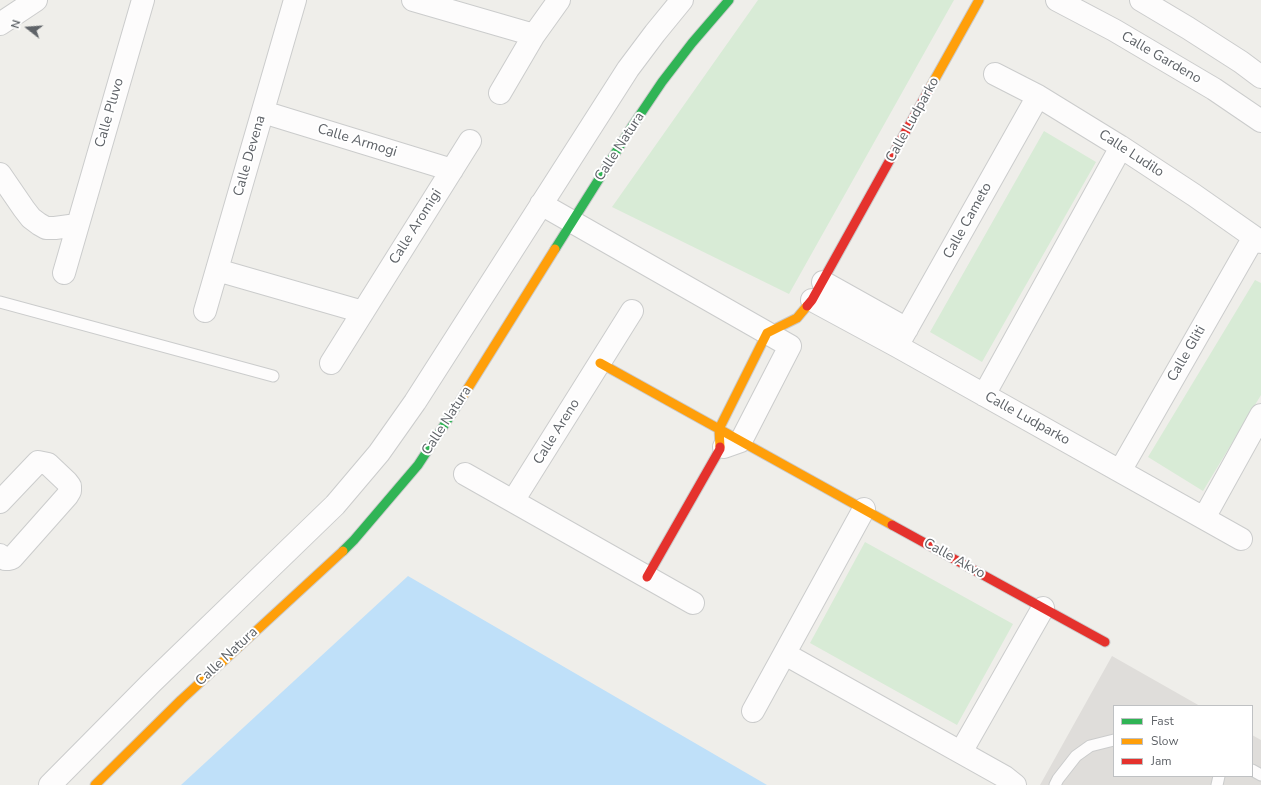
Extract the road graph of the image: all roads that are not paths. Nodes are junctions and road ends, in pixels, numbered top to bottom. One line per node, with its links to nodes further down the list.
1 (36, 0): 11 (street)
2 (143, 0): 25 (street, Calle Pluvo)
3 (295, 0): 17 (street, Calle Devena)
4 (413, 0): 12 (street)
5 (559, 0): 12 (street)
6 (682, 0): 23 (street)
7 (729, 0): 24 (street, Calle Natura)
8 (980, 0): 29 (street, Calle Ludparko)
9 (1057, 0): 18 (street, Calle Gardeno)
10 (1141, 0): 14 (street)
11 (0, 24)
12 (534, 35): 15 (street)
13 (994, 74): 16 (street, Calle Ludilo)
14 (1261, 77)
15 (500, 93)
16 (1038, 96): 20 (street, Calle Ludilo); 35 (street, Calle Cameto)
17 (263, 112): 21 (street, Calle Armogi); 27 (street, Calle Devena)
18 (1261, 121)
19 (470, 141): 21 (street, Calle Aromigi)
20 (1121, 147): 26 (street, Calle Ludilo); 39 (street)
21 (452, 170): 33 (street, Calle Aromigi)
22 (0, 174): 25 (street)
23 (541, 204): 24 (street); 59 (street)
24 (572, 222): 34 (street); 60 (street, Calle Natura)
25 (77, 225): 28 (street, Calle Pluvo)
26 (1257, 240): 43 (street, Calle Gliti)
27 (217, 270): 31 (street, Calle Devena); 33 (street)
28 (64, 273)
29 (818, 291): 34 (street, Calle Ludparko); 35 (street, Calle Ludparko)
30 (0, 302): 38 (lane)
31 (205, 311)
32 (632, 311): 37 (street, Calle Areno)
33 (363, 312): 36 (street, Calle Aromigi)
34 (776, 329): 41 (street); 42 (street)
35 (902, 338): 39 (street, Calle Ludparko)
36 (331, 363)
37 (600, 363): 41 (street); 46 (street, Calle Areno)
38 (273, 376)
39 (984, 395): 43 (street, Calle Ludparko)
40 (1261, 415): 48 (street)
41 (719, 438): 42 (street); 51 (street)
42 (741, 441): 47 (street, Calle Akvo)
43 (1120, 471): 48 (street, Calle Ludparko)
44 (465, 474): 46 (street)
45 (0, 502): 50 (street)
46 (513, 502): 51 (street)
47 (864, 509): 53 (street, Calle Akvo); 55 (street)
48 (1204, 518): 49 (street, Calle Ludparko)
49 (1241, 539)
50 (0, 554)
51 (646, 577): 52 (street)
52 (693, 603)
53 (1043, 608): 54 (street, Calle Akvo); 58 (street)
54 (1105, 642)
55 (785, 654): 56 (street); 58 (street)
56 (753, 711)
57 (1113, 740): 62 (lane)
58 (961, 752): 61 (street)
59 (50, 785)
60 (95, 785)
61 (1015, 785)
62 (1055, 785)

